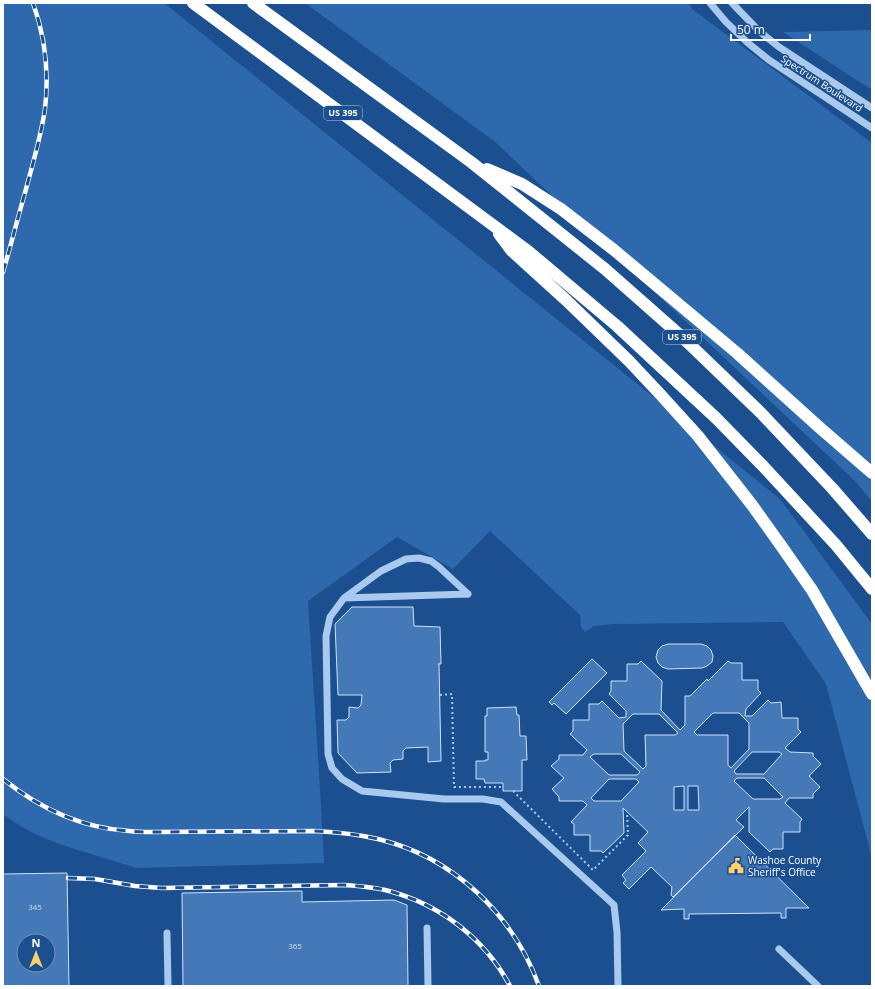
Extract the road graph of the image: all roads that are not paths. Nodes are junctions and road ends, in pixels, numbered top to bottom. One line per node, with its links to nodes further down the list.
1 (193, 3): 8 (highway, US 395)
2 (253, 3): 7 (highway, US 395)
3 (710, 3): 6 (street, Spectrum Boulevard)
4 (732, 3): 5 (street, Spectrum Boulevard)
5 (872, 108)
6 (872, 128)
7 (471, 162): 9 (highway); 10 (highway, US 395)
8 (492, 224): 11 (highway, US 395); 13 (highway)
9 (872, 473)
10 (872, 534)
11 (872, 589)
12 (344, 598): 12 (street); 19 (street)
13 (872, 694)
14 (427, 928): 18 (street)
15 (167, 934): 17 (street)
16 (779, 949): 20 (street)
17 (168, 986)
18 (428, 986)
19 (618, 986)
20 (818, 986)

